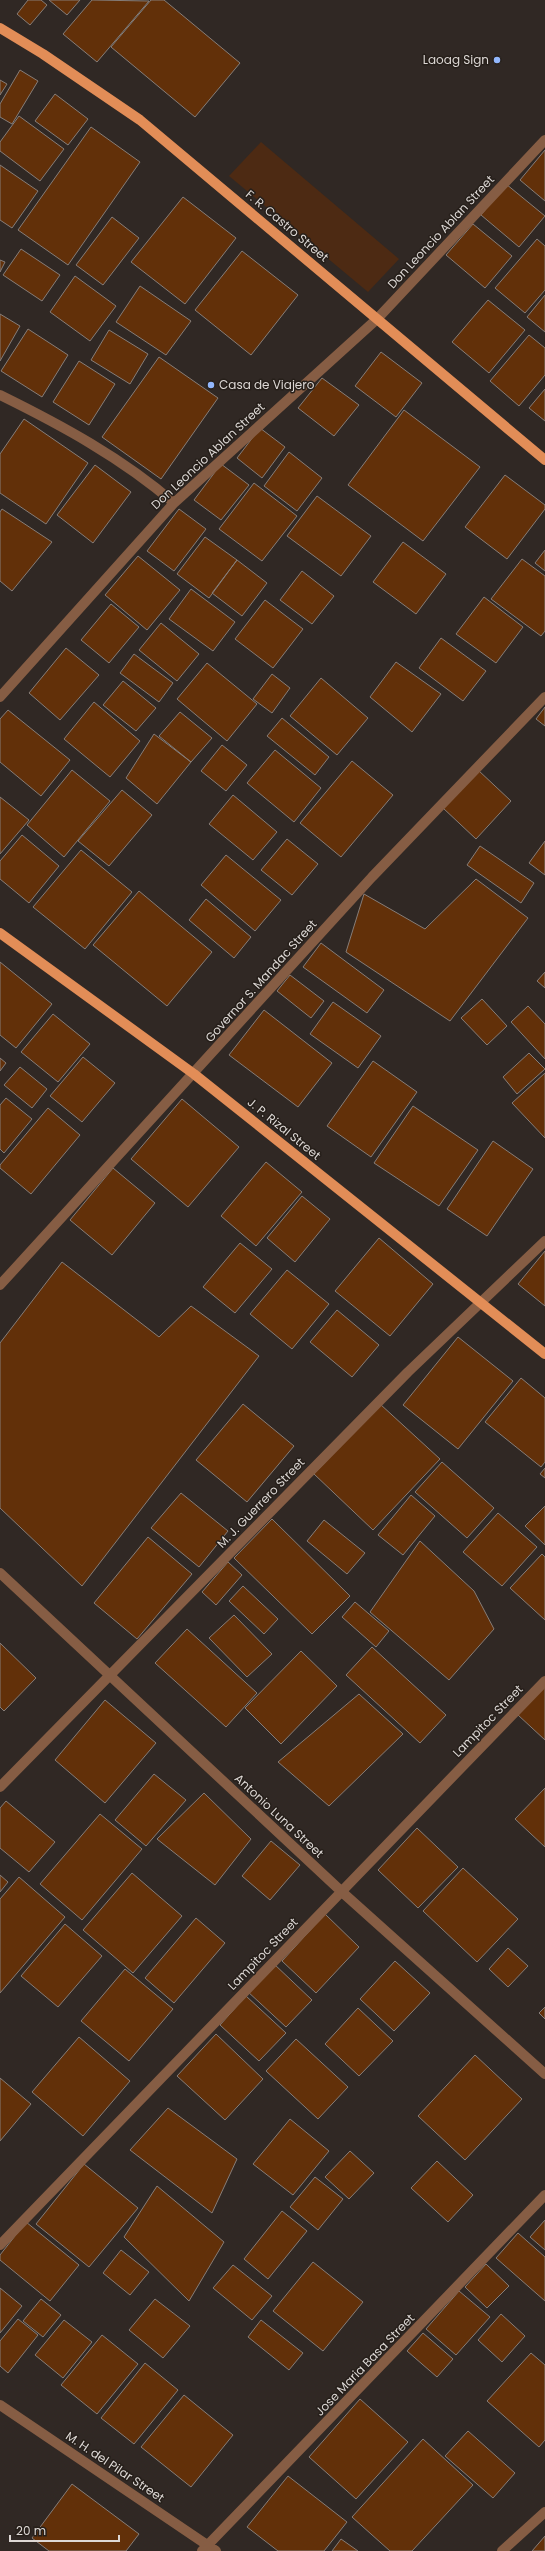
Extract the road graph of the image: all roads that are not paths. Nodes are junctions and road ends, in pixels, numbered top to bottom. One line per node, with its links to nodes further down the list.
1 (0, 28): 3 (main road, F. R. Castro Street)
2 (545, 140): 3 (street, Don Leoncio Ablan Street)
3 (377, 319): 5 (main road, F. R. Castro Street); 6 (street, Don Leoncio Ablan Street)
4 (0, 395): 6 (street)
5 (545, 460)
6 (174, 503): 7 (street, Don Leoncio Ablan Street)
7 (0, 697)
8 (545, 697): 10 (street, Governor S. Mandac Street)
9 (0, 932): 10 (main road, J. P. Rizal Street)
10 (194, 1074): 12 (street, Governor S. Mandac Street); 13 (main road, J. P. Rizal Street)
11 (545, 1241): 13 (street, M. J. Guerrero Street)
12 (0, 1285)
13 (481, 1303): 14 (main road, J. P. Rizal Street); 16 (street, M. J. Guerrero Street)
14 (545, 1354)
15 (0, 1573): 16 (street, Antonio Luna Street)
16 (109, 1677): 18 (street, M. J. Guerrero Street); 19 (street, Antonio Luna Street)
17 (545, 1681): 19 (street, Lampitoc Street)
18 (0, 1787)
19 (342, 1892): 20 (street, Antonio Luna Street); 22 (street, Lampitoc Street)
20 (545, 2074)
21 (545, 2195): 25 (street, Jose Maria Basa Street)
22 (0, 2245)
23 (0, 2405): 25 (street, M. H. del Pilar Street)
24 (545, 2512): 26 (street)
25 (209, 2549)
26 (502, 2551)

